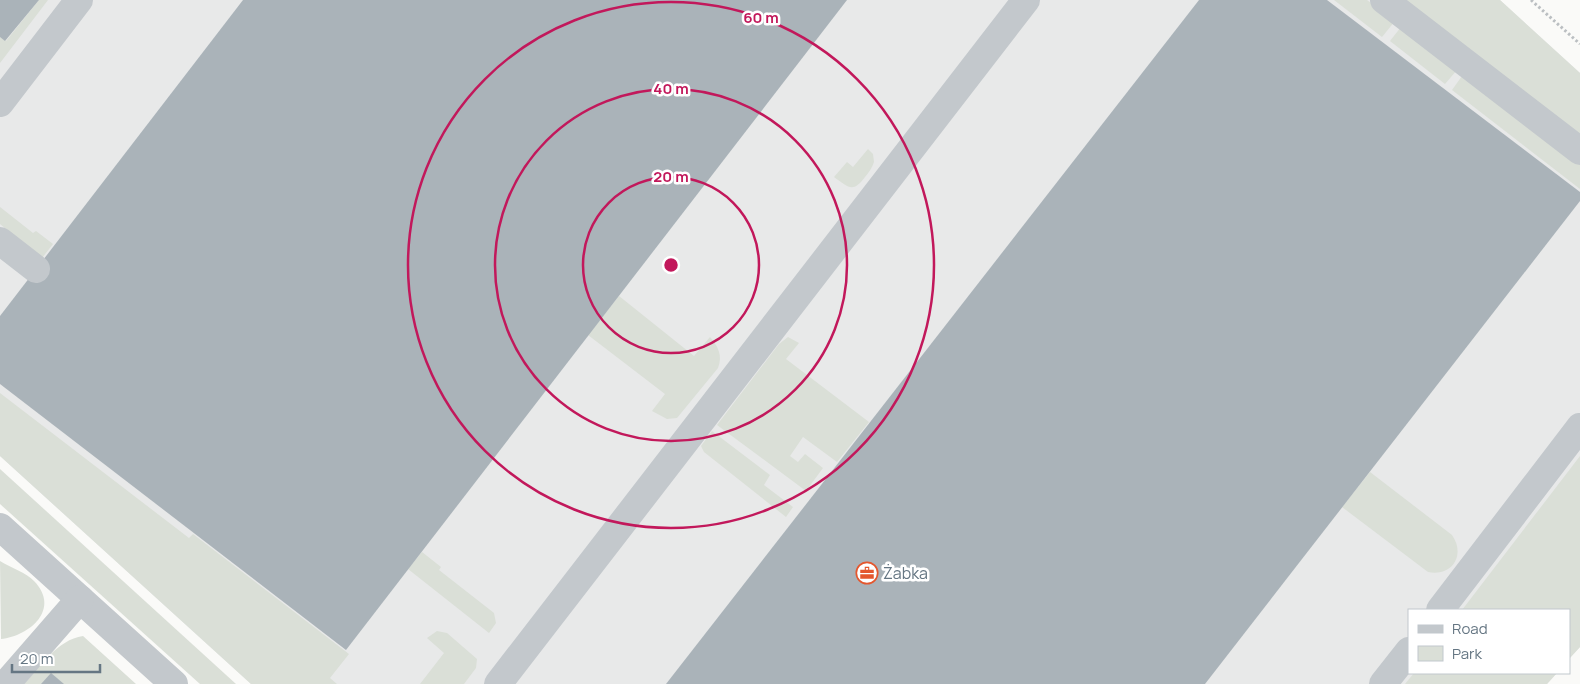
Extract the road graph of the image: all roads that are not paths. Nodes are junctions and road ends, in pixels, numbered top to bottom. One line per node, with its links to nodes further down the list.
1 (79, 0): 4 (street)
2 (1026, 0): 15 (street)
3 (1384, 0): 5 (street)
4 (0, 103)
5 (1580, 151)
6 (1, 244): 7 (street)
7 (36, 269)
8 (1580, 427): 11 (street)
9 (0, 526): 10 (street)
10 (80, 599): 13 (street); 14 (street)
11 (1441, 609)
12 (1408, 652): 16 (street)
13 (6, 684)
14 (174, 684)
15 (498, 684)
16 (1383, 684)

